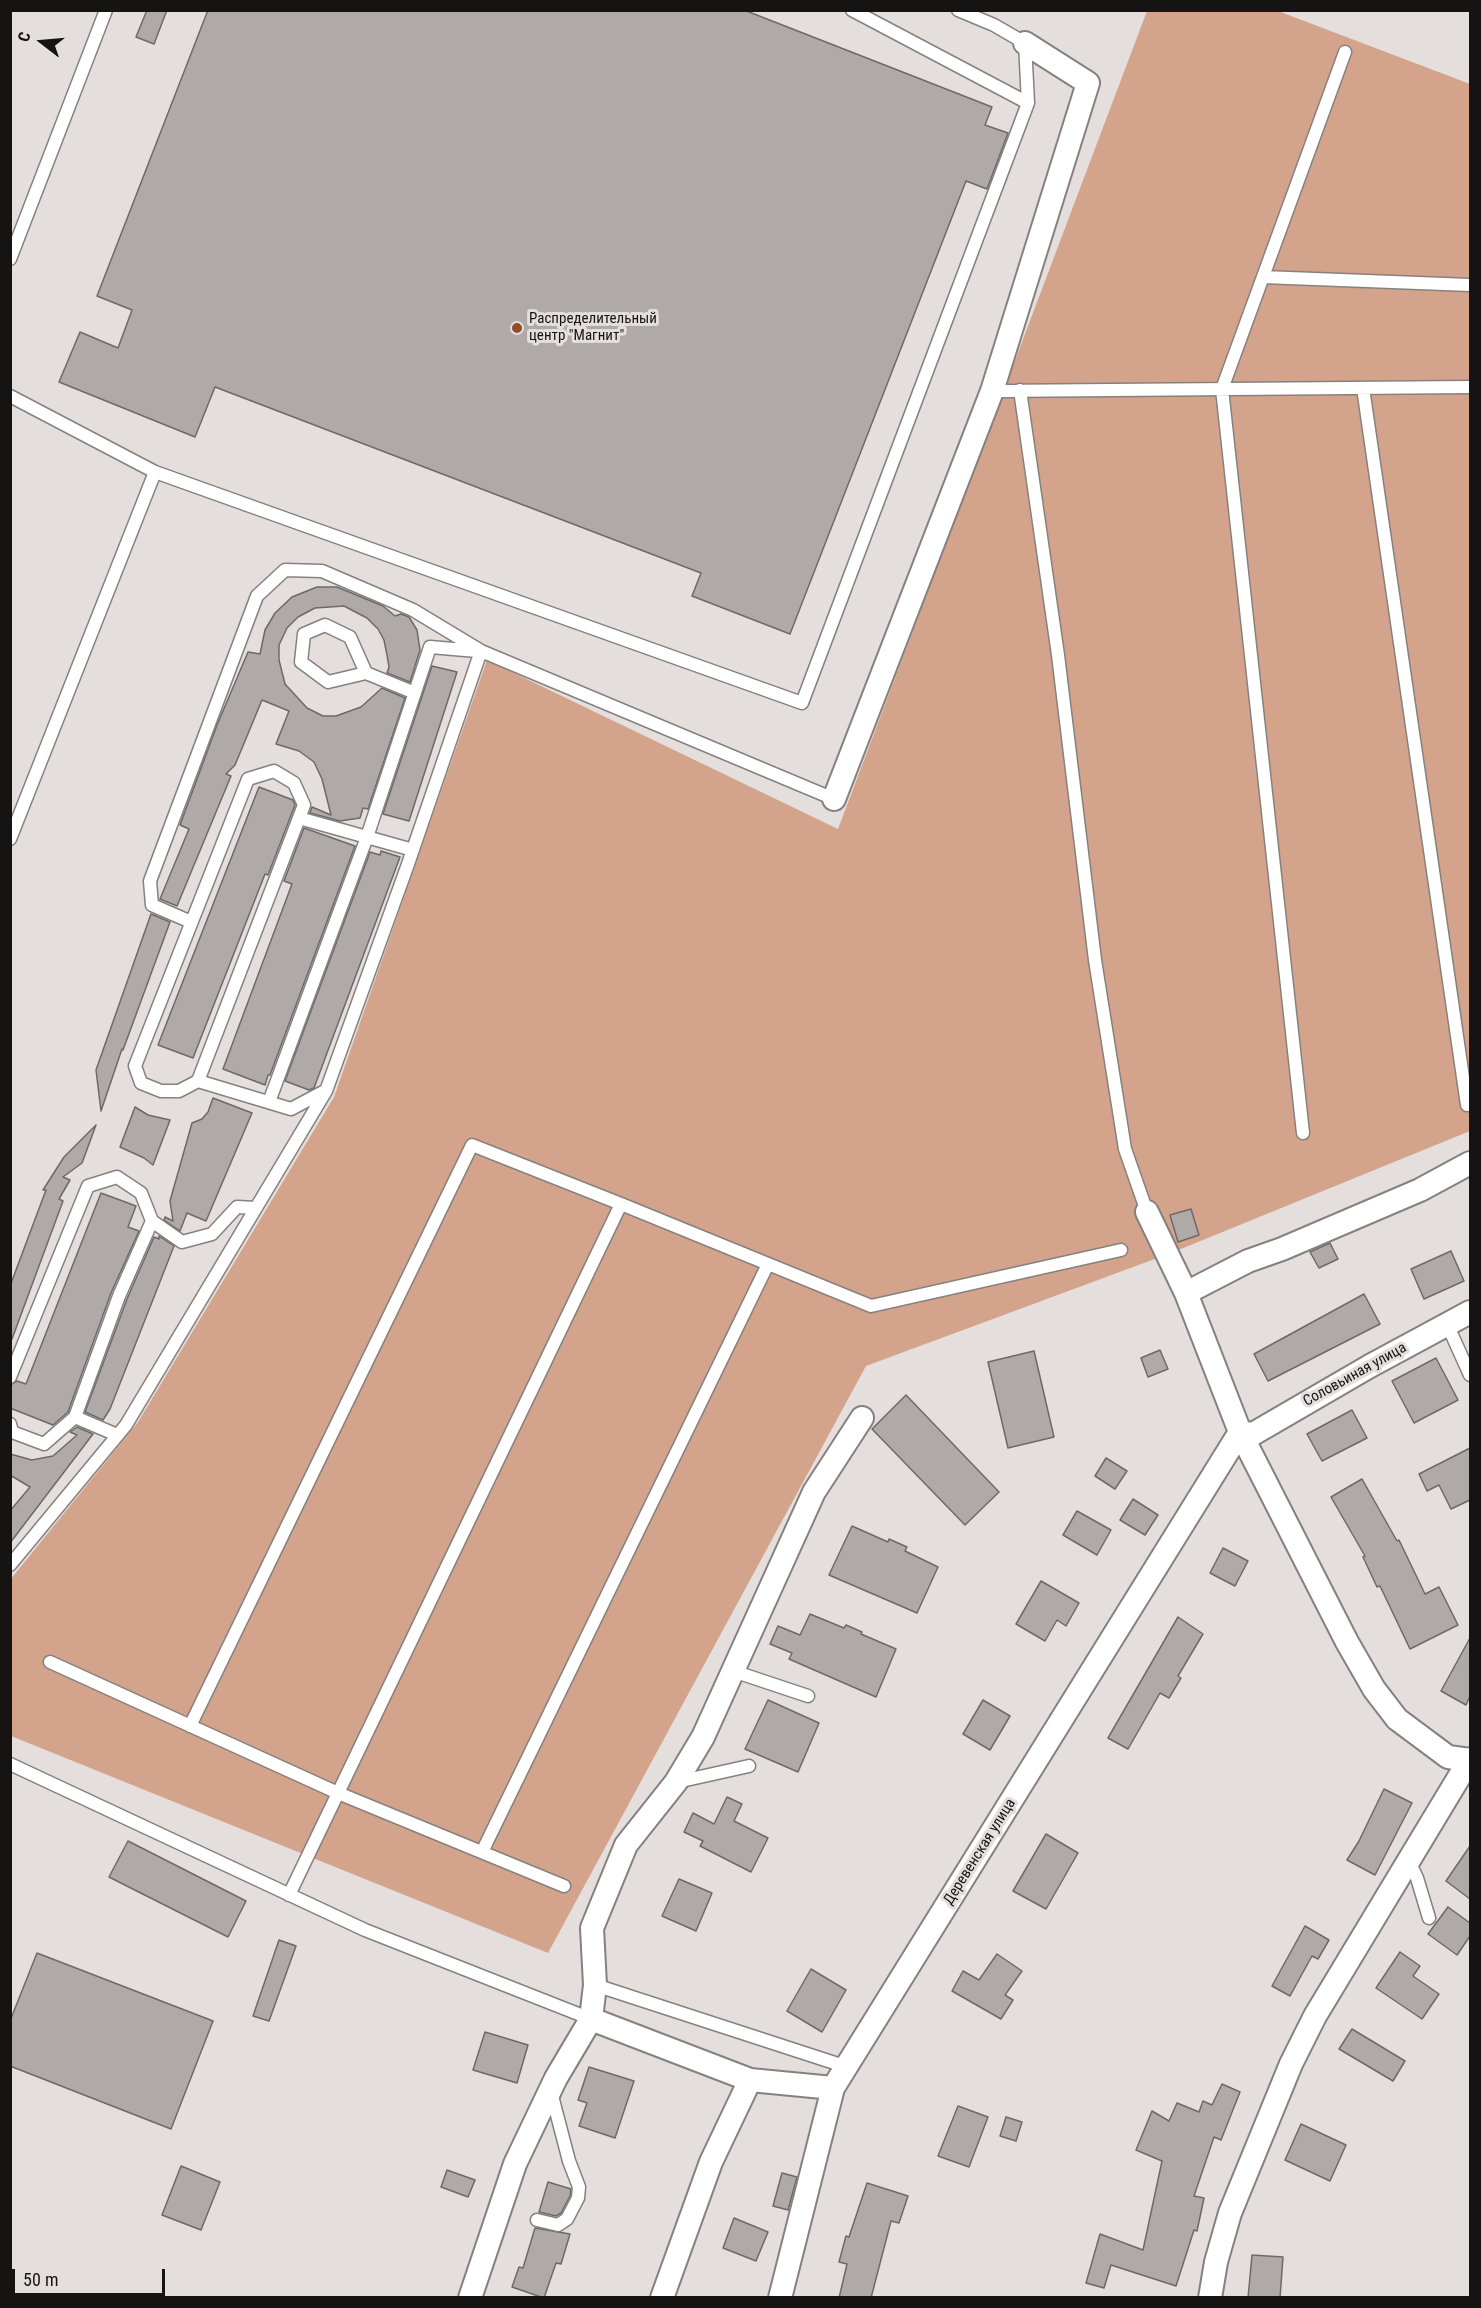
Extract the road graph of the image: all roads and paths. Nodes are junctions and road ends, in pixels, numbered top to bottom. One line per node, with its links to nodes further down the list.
1 (106, 10): 7 (lane)
2 (852, 10): 6 (lane)
3 (958, 10): 5 (lane)
4 (1345, 52): 8 (lane)
5 (1026, 53): 6 (lane); 14 (street)
6 (1028, 103): 16 (lane)
7 (10, 259)
8 (1263, 277): 9 (lane); 12 (lane)
9 (1470, 285)
10 (1470, 387): 11 (lane)
11 (1363, 388): 12 (lane); 29 (lane)
12 (1222, 389): 13 (lane); 30 (lane)
13 (1020, 390): 14 (lane); 34 (lane)
14 (992, 391): 20 (street)
15 (10, 396): 16 (lane)
16 (155, 472): 23 (lane)
17 (481, 651): 19 (lane); 20 (lane); 24 (lane); 25 (lane)
18 (366, 674): 18 (lane); 19 (lane)
19 (415, 693): 22 (lane)
20 (834, 799)
21 (299, 818): 22 (lane); 25 (lane); 26 (lane)
22 (367, 837): 24 (lane); 28 (lane)
23 (10, 839)
24 (413, 850): 27 (lane)
25 (191, 922): 26 (lane)
26 (198, 1081): 28 (lane)
27 (326, 1091): 28 (lane); 33 (lane)
28 (269, 1102)
29 (1467, 1105)
30 (1303, 1133)
31 (1470, 1163): 38 (street)
32 (621, 1204): 37 (lane); 52 (lane); 57 (lane)
33 (256, 1208): 35 (lane); 47 (lane)
34 (1147, 1212): 38 (street)
35 (152, 1221): 42 (lane); 43 (lane)
36 (1121, 1250): 37 (lane)
37 (768, 1264): 58 (lane)
38 (1186, 1293): 46 (street)
39 (1470, 1312): 40 (street, Соловьиная улица)
40 (1447, 1324): 41 (lane); 46 (street, Соловьиная улица)
41 (1470, 1375)
42 (10, 1377)
43 (75, 1417): 45 (lane); 47 (lane)
44 (862, 1418): 50 (street)
45 (10, 1424)
46 (1240, 1432): 53 (street); 65 (street, Деревенская улица)
47 (117, 1435): 48 (lane)
48 (10, 1565)
49 (50, 1662): 52 (lane)
50 (733, 1671): 51 (lane); 56 (street)
51 (808, 1696)
52 (190, 1726): 57 (lane)
53 (1470, 1760): 59 (street)
54 (10, 1764): 61 (lane)
55 (749, 1766): 56 (lane)
56 (675, 1782): 63 (street)
57 (338, 1793): 58 (lane); 61 (lane)
58 (482, 1852): 60 (lane)
59 (1409, 1860): 62 (lane); 73 (street)
60 (564, 1886)
61 (289, 1895): 64 (lane)
62 (1429, 1918)
63 (595, 1985): 64 (street); 65 (lane)
64 (591, 2019): 66 (street); 68 (street)
65 (847, 2067): 67 (street, Деревенская улица)
66 (750, 2080): 67 (street); 71 (street)
67 (833, 2088): 72 (street, Деревенская улица)
68 (550, 2091): 69 (lane); 70 (street)
69 (537, 2220)
70 (470, 2298)
71 (662, 2298)
72 (780, 2298)
73 (1210, 2298)

